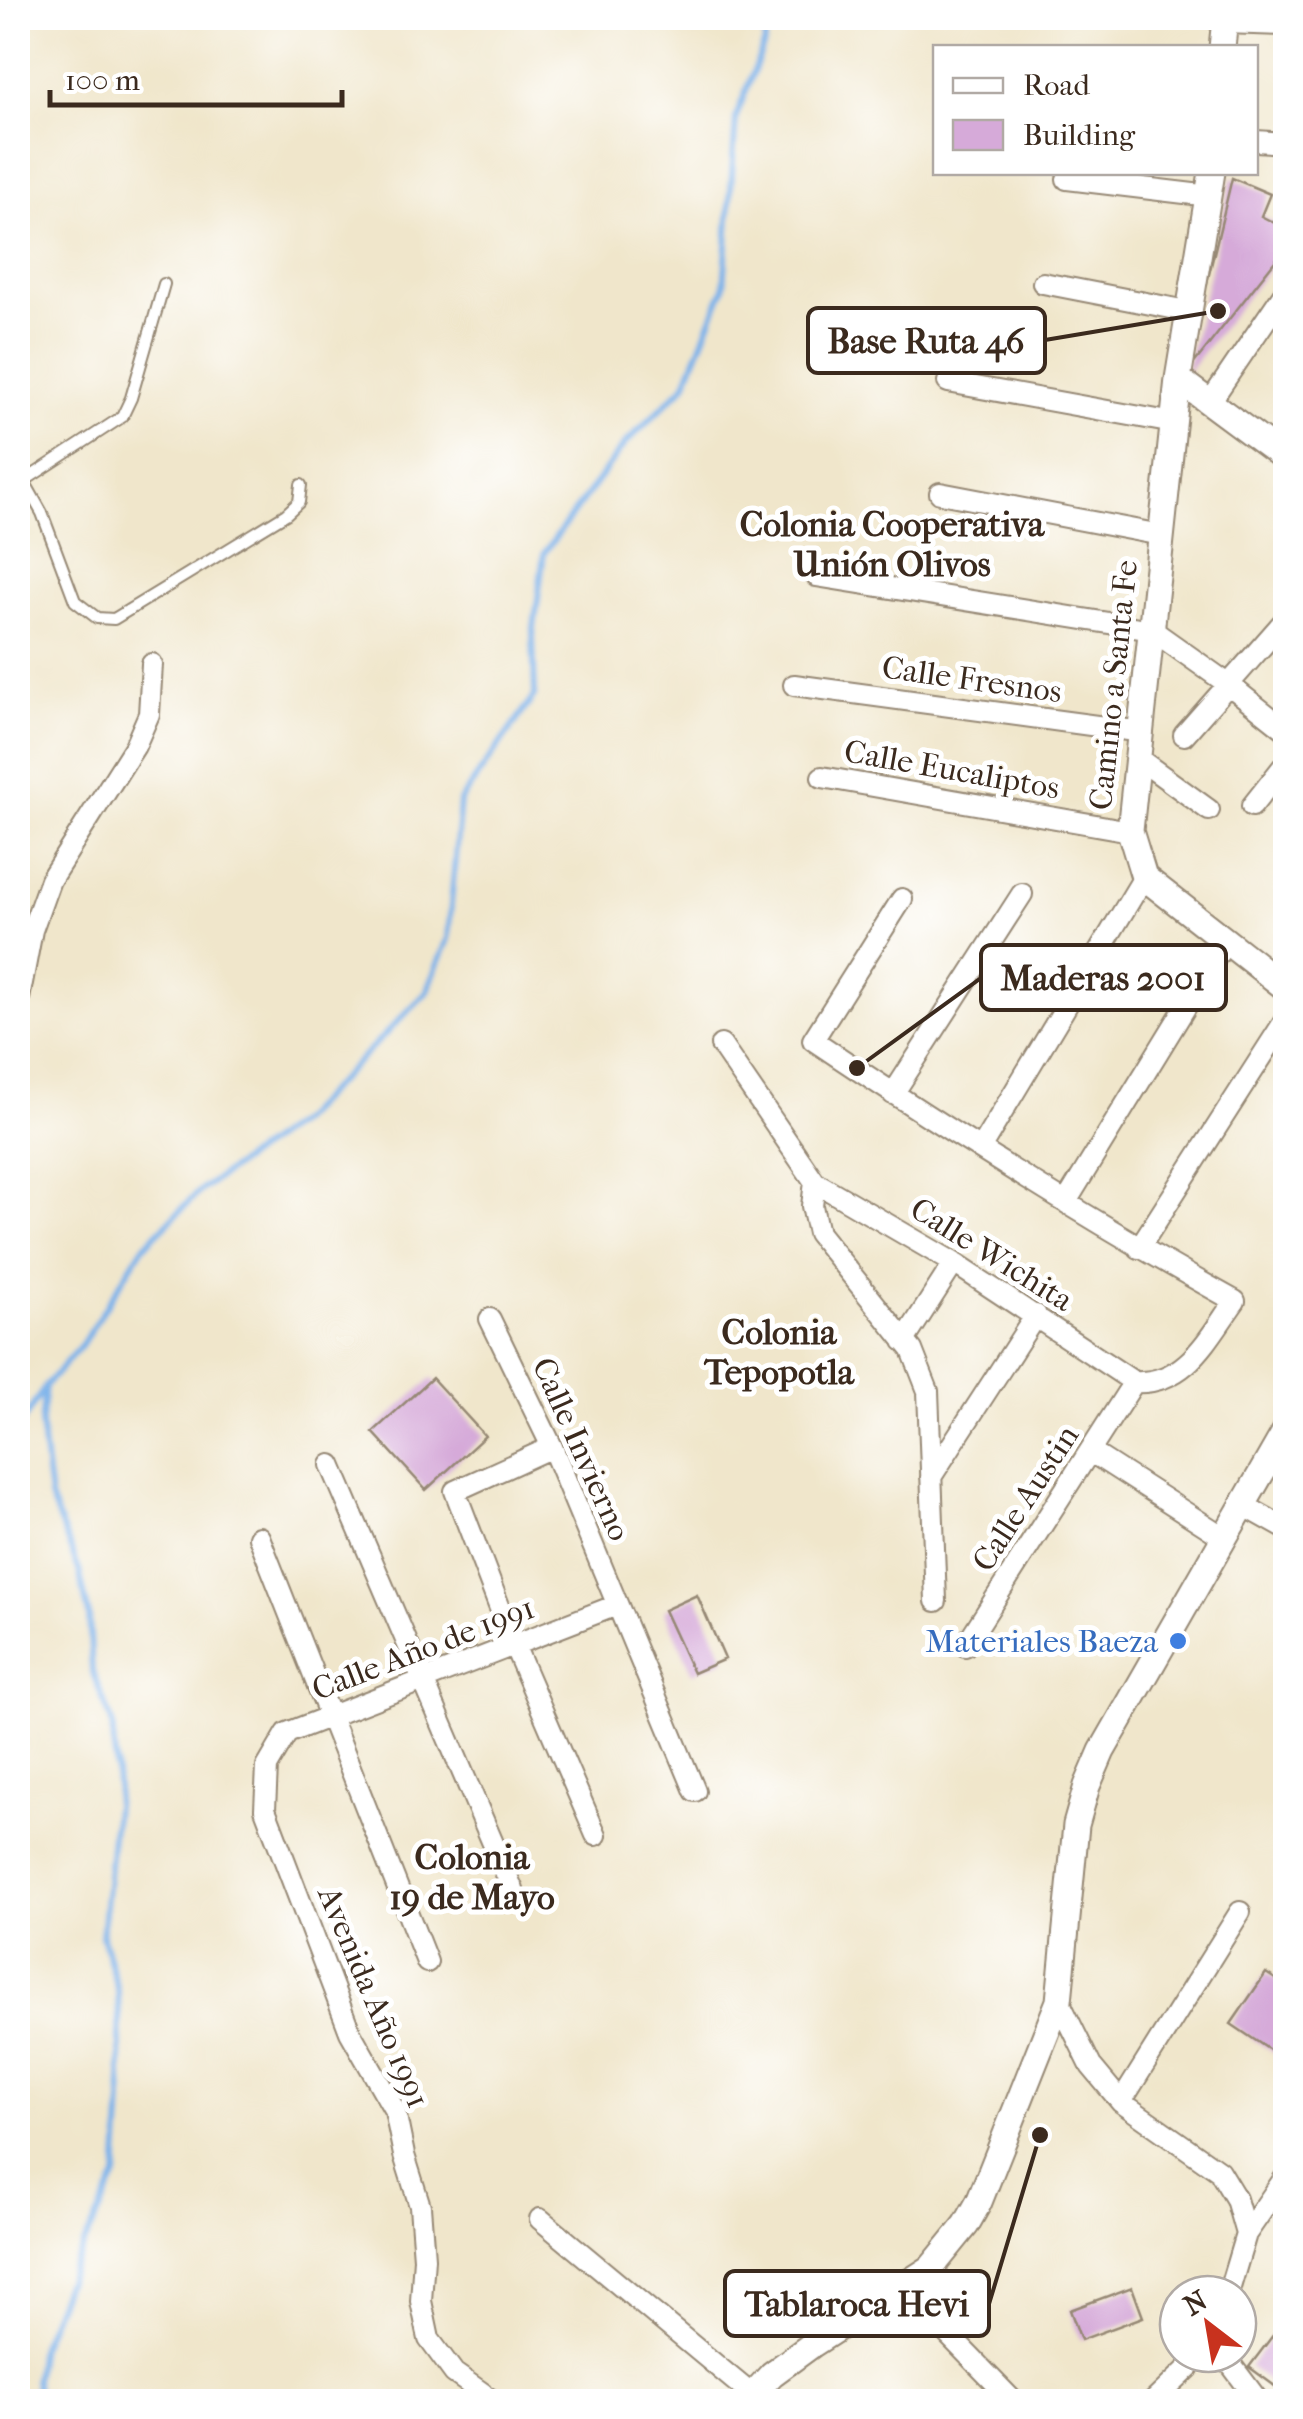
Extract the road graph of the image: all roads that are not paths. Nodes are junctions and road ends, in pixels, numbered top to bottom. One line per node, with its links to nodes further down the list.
1 (1286, 26): 2 (street)
2 (1224, 29)
3 (1258, 141): 4 (street)
4 (1286, 143)
5 (1066, 180): 6 (street)
6 (1211, 184): 10 (street, Camino a Santa Fe)
7 (1043, 283): 10 (street)
8 (164, 284): 16 (lane)
9 (1286, 290): 13 (street)
10 (1192, 312): 11 (street, Camino a Santa Fe)
11 (1178, 379): 13 (street); 14 (street, Camino a Santa Fe)
12 (948, 382): 14 (street)
13 (1210, 402): 15 (street)
14 (1174, 423): 19 (street, Camino a Santa Fe)
15 (1286, 459)
16 (21, 480): 17 (lane)
17 (302, 485)
18 (940, 493): 19 (street)
19 (1161, 535): 22 (street, Camino a Santa Fe)
20 (816, 576): 22 (street)
21 (1286, 619): 24 (street)
22 (1152, 630): 24 (street); 27 (street, Camino a Santa Fe)
23 (152, 664): 40 (street)
24 (1228, 684): 26 (street); 28 (street)
25 (794, 686): 27 (street, Calle Fresnos)
26 (1286, 730)
27 (1142, 732): 29 (street, Camino a Santa Fe)
28 (1184, 735)
29 (1139, 759): 33 (street); 34 (street, Camino a Santa Fe)
30 (1286, 763): 32 (street)
31 (822, 777): 34 (street, Calle Eucaliptos)
32 (1252, 806)
33 (1209, 810)
34 (1130, 831): 35 (street, Camino a Santa Fe)
35 (1144, 877): 38 (street); 44 (street)
36 (1022, 894): 43 (street)
37 (902, 900): 43 (street)
38 (1226, 941): 39 (street); 46 (street)
39 (1286, 988)
40 (18, 1004)
41 (1286, 1019): 47 (street)
42 (721, 1044): 45 (street)
43 (893, 1094): 44 (street)
44 (980, 1149): 46 (street)
45 (815, 1182): 48 (street, Calle Wichita); 51 (street)
46 (1066, 1202): 47 (street)
47 (1139, 1248): 52 (street)
48 (954, 1263): 49 (street, Calle Wichita); 51 (street)
49 (1036, 1315): 52 (street, Calle Wichita); 57 (street)
50 (490, 1319): 54 (street, Calle Invierno)
51 (904, 1341): 57 (street)
52 (1134, 1382): 55 (street, Calle Austin)
53 (1286, 1430): 58 (street)
54 (552, 1448): 63 (street, Calle Invierno); 64 (street)
55 (1091, 1452): 61 (street); 65 (street, Calle Austin)
56 (331, 1465): 66 (street)
57 (931, 1477): 62 (street)
58 (1243, 1505): 59 (street); 61 (street)
59 (1286, 1529)
60 (260, 1537): 67 (street)
61 (1224, 1538): 74 (street)
62 (936, 1601)
63 (617, 1606): 64 (street, Calle Año de 1991); 69 (street, Calle Invierno)
64 (514, 1645): 66 (street, Calle Año de 1991); 70 (street)
65 (965, 1646)
66 (423, 1680): 67 (street, Calle Año de 1991); 71 (street)
67 (331, 1715): 68 (street, Calle Año de 1991); 73 (street)
68 (267, 1767): 84 (street, Avenida Año 1991)
69 (695, 1791)
70 (596, 1834)
71 (513, 1890)
72 (1240, 1912): 75 (street)
73 (426, 1962)
74 (1058, 2001): 75 (street); 79 (street)
75 (1122, 2102): 78 (street)
76 (1286, 2176): 78 (street)
77 (540, 2220): 83 (street)
78 (1246, 2234): 80 (street)
79 (930, 2268): 83 (street); 85 (street)
80 (1234, 2274)
81 (1182, 2374): 86 (street)
82 (1238, 2374): 87 (street)
83 (749, 2398)
84 (495, 2402)
85 (1014, 2402)
86 (1153, 2402)
87 (1259, 2402)

